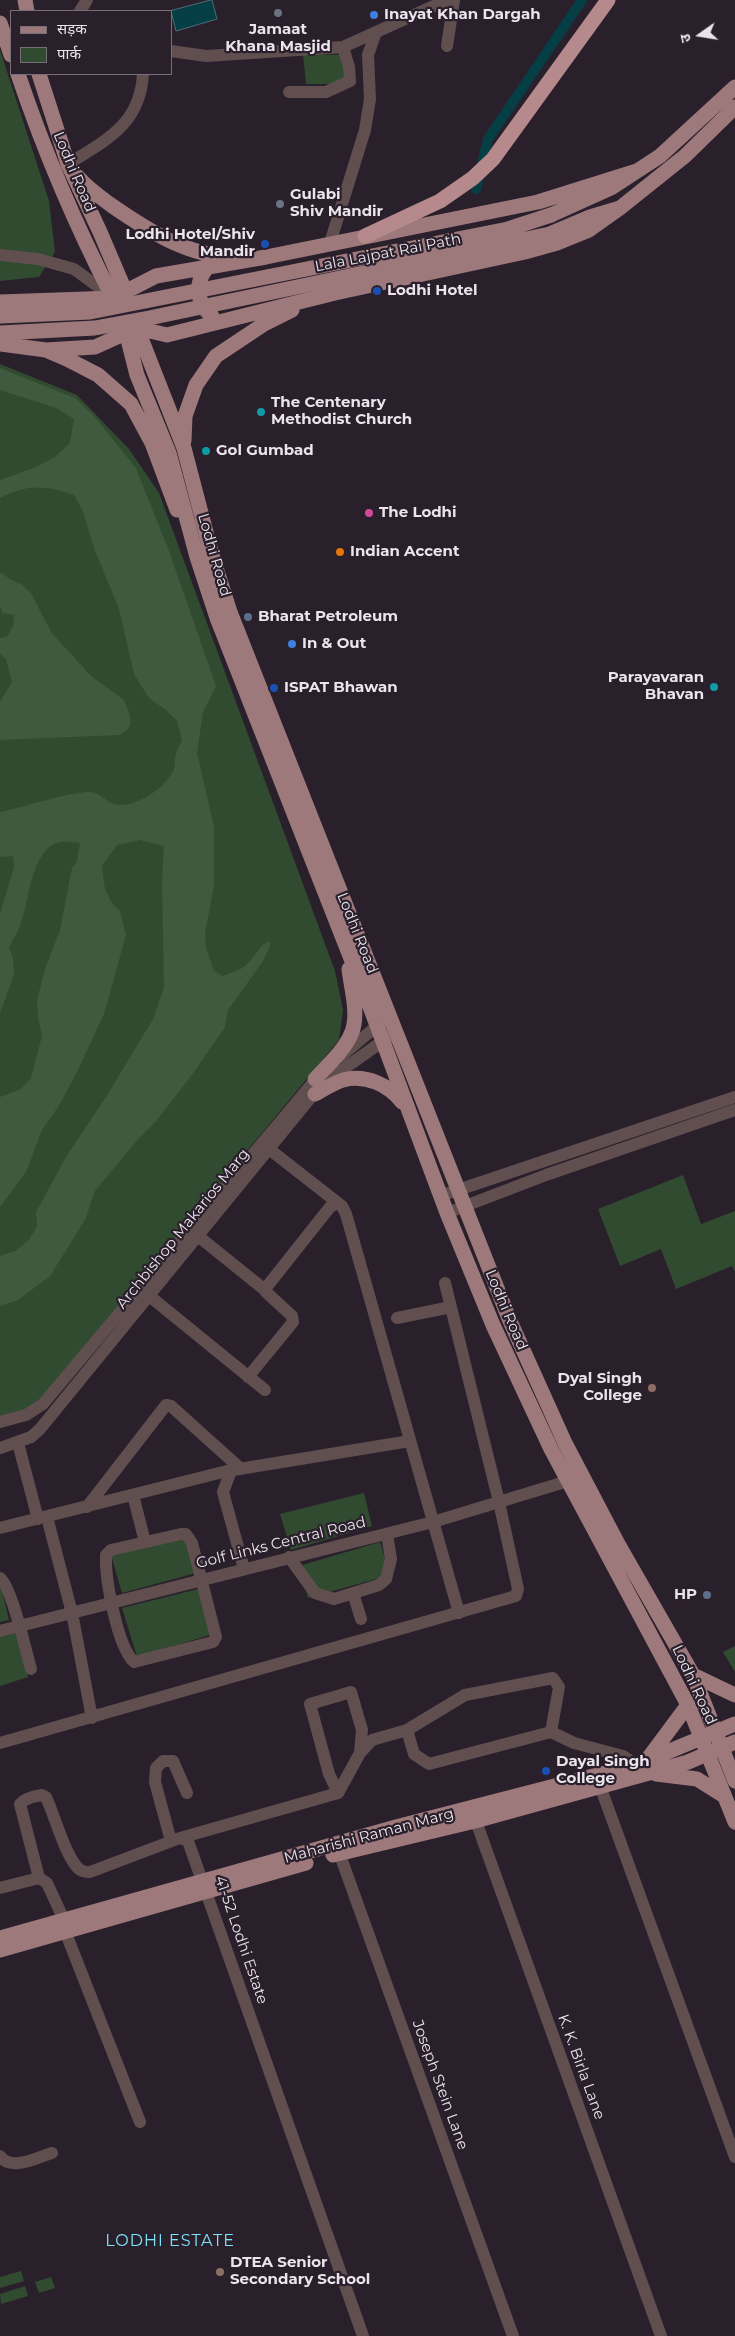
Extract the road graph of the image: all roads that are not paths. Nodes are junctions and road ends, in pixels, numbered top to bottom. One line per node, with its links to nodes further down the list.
1 (447, 0): 5 (street)
2 (454, 0): 6 (street)
3 (608, 0): 19 (highway)
4 (0, 23): 9 (main road)
5 (376, 32): 7 (street); 20 (street)
6 (447, 46)
7 (342, 47): 8 (street); 14 (street)
8 (172, 51)
9 (10, 52)
10 (18, 75): 25 (main road, Lodhi Road)
11 (39, 75): 16 (main road, Lodhi Road)
12 (143, 75): 16 (street)
13 (735, 87): 17 (main road, Lala Lajpat Rai Path)
14 (289, 92)
15 (735, 107): 18 (main road, Lala Lajpat Rai Path)
16 (68, 164): 22 (main road); 25 (main road, Lodhi Road)
17 (637, 171): 19 (main road); 27 (main road, Lala Lajpat Rai Path, bridge)
18 (620, 208): 24 (main road); 30 (main road, Lala Lajpat Rai Path, bridge)
19 (365, 236): 20 (main road)
20 (330, 243): 22 (main road)
21 (0, 256): 25 (street)
22 (266, 257): 23 (main road)
23 (208, 267): 25 (main road); 28 (main road)
24 (335, 293): 28 (main road); 33 (main road)
25 (119, 296): 26 (main road); 29 (main road); 29 (main road, Lodhi Road)
26 (0, 302)
27 (0, 316)
28 (223, 320): 29 (main road)
29 (132, 330): 32 (main road); 33 (main road, Lodhi Road); 34 (main road, Lodhi Road)
30 (0, 333)
31 (0, 344): 32 (main road)
32 (46, 350): 34 (main road)
33 (184, 448): 36 (main road, Lodhi Road)
34 (198, 557): 35 (main road, Lodhi Road)
35 (347, 948): 37 (main road, Lodhi Road); 40 (main road)
36 (390, 1015): 37 (street, Archbishop Makarios Marg); 38 (main road, Lodhi Road)
37 (377, 1026): 39 (main road, Lodhi Road); 40 (street, Archbishop Makarios Marg)
38 (396, 1032): 39 (street, Archbishop Makarios Marg); 45 (main road, Lodhi Road)
39 (383, 1042): 40 (street, Archbishop Makarios Marg); 42 (main road, Lodhi Road)
40 (315, 1086): 42 (main road); 44 (street, Archbishop Makarios Marg); 53 (street, Archbishop Makarios Marg)
41 (735, 1096): 45 (street)
42 (408, 1109): 46 (main road, Lodhi Road)
43 (735, 1110): 48 (street)
44 (269, 1149): 47 (street); 50 (street, Archbishop Makarios Marg)
45 (457, 1190): 46 (street); 48 (main road, Lodhi Road)
46 (440, 1196): 49 (main road, Lodhi Road)
47 (338, 1203): 52 (street); 59 (street)
48 (464, 1207): 49 (street); 84 (main road, Lodhi Road)
49 (447, 1213): 63 (main road, Lodhi Road)
50 (198, 1236): 52 (street); 53 (street, Archbishop Makarios Marg)
51 (446, 1283): 54 (street)
52 (265, 1290): 56 (street)
53 (144, 1292): 56 (street); 58 (street, Archbishop Makarios Marg); 60 (street, Archbishop Makarios Marg)
54 (451, 1307): 55 (street); 65 (street)
55 (397, 1318)
56 (248, 1377): 57 (street)
57 (265, 1390)
58 (0, 1422)
59 (410, 1441): 62 (street); 68 (street)
60 (18, 1443): 61 (street, Archbishop Makarios Marg); 67 (street)
61 (0, 1448)
62 (236, 1470): 64 (street); 66 (street); 73 (street)
63 (568, 1481): 65 (street, Golf Links Central Road); 86 (main road, Lodhi Road)
64 (133, 1495): 66 (street); 71 (street)
65 (499, 1502): 68 (street, Golf Links Central Road); 79 (street)
66 (87, 1507): 67 (street)
67 (42, 1518): 69 (street); 78 (street)
68 (434, 1522): 70 (street, Golf Links Central Road); 79 (street)
69 (0, 1528)
70 (387, 1534): 72 (street, Golf Links Central Road); 76 (street)
71 (145, 1542): 75 (street); 77 (street)
72 (289, 1557): 73 (street, Golf Links Central Road); 76 (street)
73 (244, 1569): 75 (street, Golf Links Central Road)
74 (0, 1578): 81 (street)
75 (201, 1580): 77 (street, Golf Links Central Road); 77 (street)
76 (353, 1593): 80 (street)
77 (111, 1603): 78 (street, Golf Links Central Road)
78 (72, 1613): 81 (street, Golf Links Central Road); 87 (street)
79 (459, 1614): 87 (street)
80 (361, 1619)
81 (19, 1626): 82 (street, Golf Links Central Road); 83 (street)
82 (0, 1631)
83 (31, 1669)
84 (693, 1675): 85 (main road); 91 (main road, Lodhi Road)
85 (735, 1695)
86 (688, 1705): 92 (main road, Lodhi Road); 96 (main road)
87 (92, 1718): 93 (street)
88 (735, 1724): 91 (main road, Maharishi Raman Marg)
89 (407, 1730): 90 (street); 90 (street); 95 (street)
90 (551, 1732): 96 (street)
91 (716, 1732): 92 (main road, Maharishi Raman Marg); 94 (main road, Lodhi Road)
92 (701, 1738): 94 (main road, Lodhi Road); 96 (main road, Maharishi Raman Marg)
93 (0, 1743)
94 (721, 1748): 96 (main road, Maharishi Raman Marg); 97 (main road, Lodhi Road); 101 (main road)
95 (360, 1752): 100 (street); 100 (street)
96 (644, 1766): 98 (main road, Maharishi Raman Marg); 101 (main road); 102 (main road, Maharishi Raman Marg)
97 (735, 1781)
98 (600, 1786): 102 (main road, Maharishi Raman Marg); 115 (street)
99 (186, 1793): 104 (street)
100 (338, 1793): 104 (street)
101 (724, 1796): 103 (main road)
102 (473, 1815): 105 (main road, Maharishi Raman Marg); 118 (street, K. K. Birla Lane)
103 (735, 1822)
104 (176, 1840): 106 (street); 107 (street, 41-52 Lodhi Estate)
105 (338, 1849): 107 (main road, Maharishi Raman Marg); 117 (street, Joseph Stein Lane)
106 (40, 1878): 108 (street); 109 (street)
107 (205, 1886): 109 (main road, Maharishi Raman Marg); 116 (street, 41-52 Lodhi Estate)
108 (0, 1888)
109 (64, 1926): 110 (main road, Maharishi Raman Marg); 111 (main road, Maharishi Raman Marg); 112 (street)
110 (0, 1938)
111 (0, 1950)
112 (140, 2122)
113 (52, 2153): 114 (street)
114 (0, 2156)
115 (735, 2157)
116 (363, 2336)
117 (513, 2336)
118 (660, 2336)

